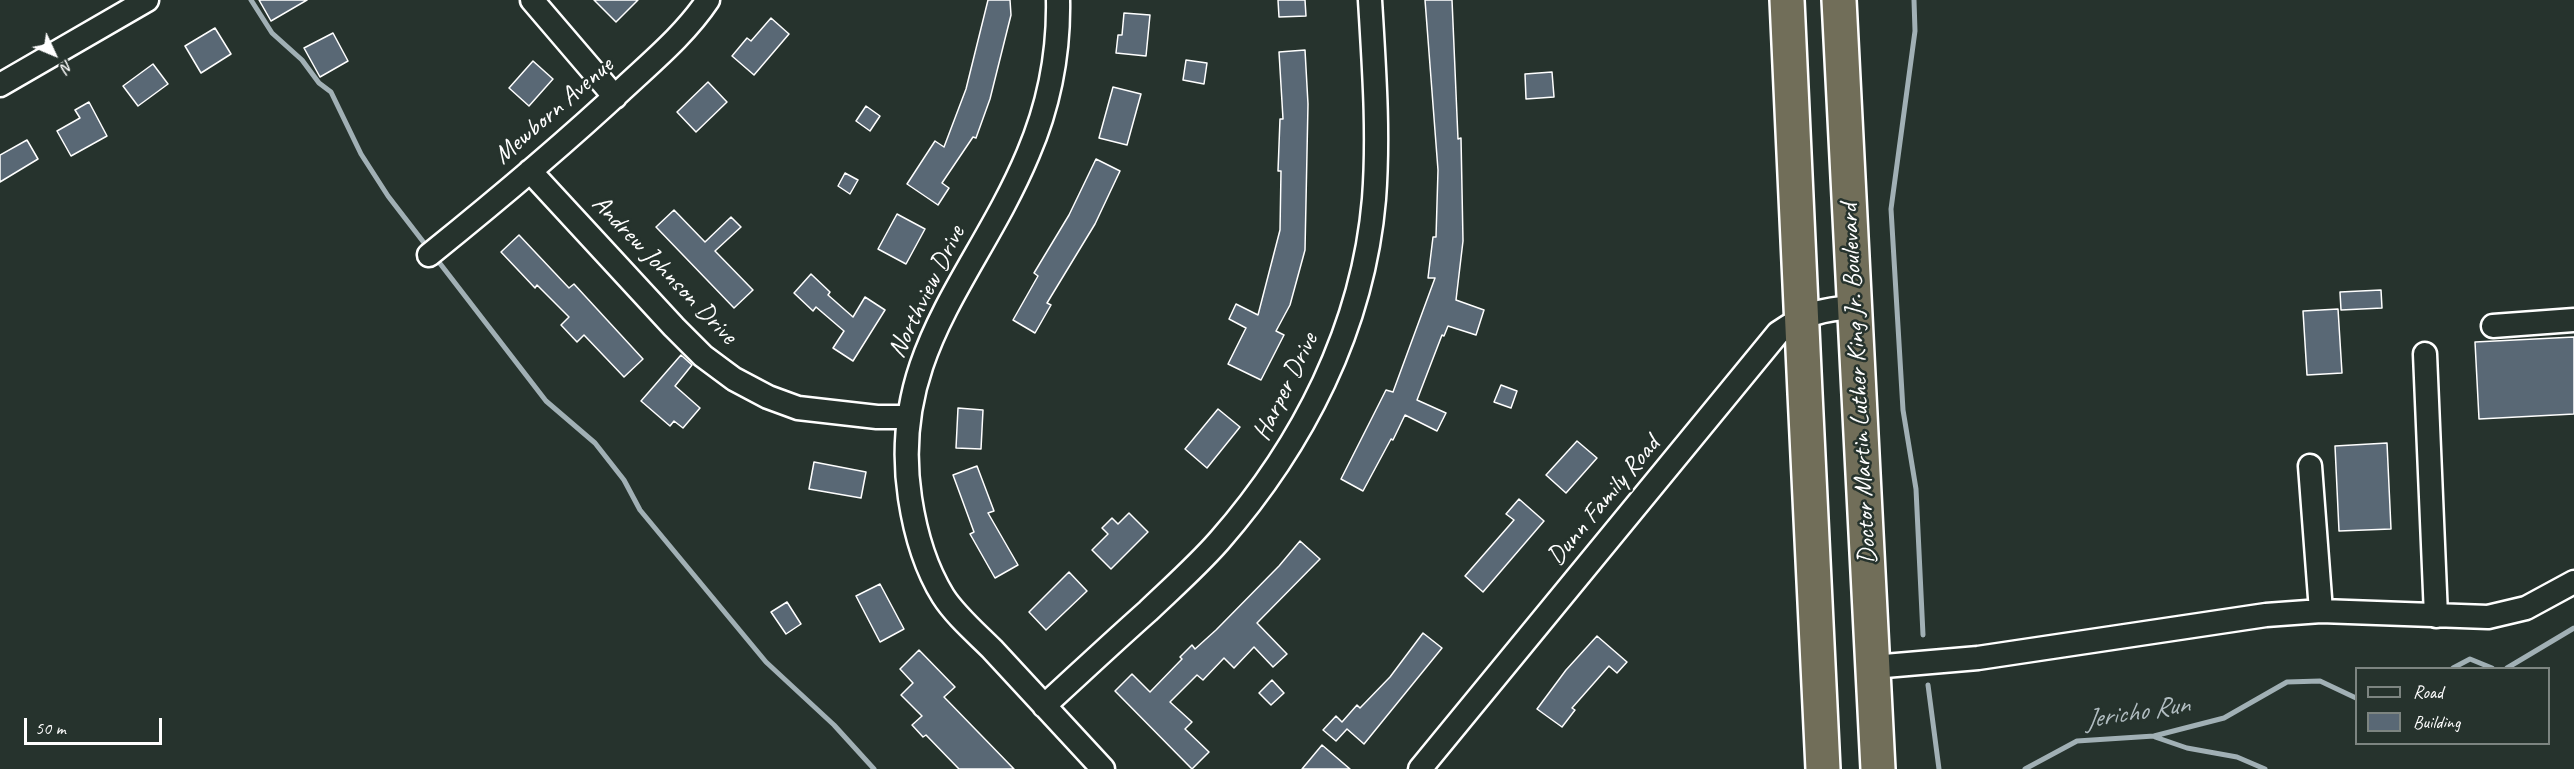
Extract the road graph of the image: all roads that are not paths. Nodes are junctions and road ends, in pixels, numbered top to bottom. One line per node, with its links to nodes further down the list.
1 (147, 0): 8 (street)
2 (532, 0): 9 (street)
3 (708, 0): 9 (street, Mewborn Avenue)
4 (1058, 0): 17 (street, Northview Drive)
5 (1370, 0): 23 (street, Harper Drive)
6 (1787, 0): 13 (highway, Doctor Martin Luther King Jr. Boulevard)
7 (1839, 0): 12 (highway, Doctor Martin Luther King Jr. Boulevard)
8 (0, 85)
9 (615, 97): 10 (street, Mewborn Avenue)
10 (530, 171): 11 (street, Mewborn Avenue); 17 (street, Andrew Johnson Drive)
11 (429, 255)
12 (1855, 307): 13 (street, Dunn Family Road); 22 (highway, Doctor Martin Luther King Jr. Boulevard)
13 (1804, 316): 25 (street, Dunn Family Road); 26 (highway, Doctor Martin Luther King Jr. Boulevard)
14 (2574, 320): 15 (street)
15 (2493, 326)
16 (2425, 354): 21 (street)
17 (909, 417): 23 (street, Northview Drive)
18 (2310, 466): 20 (street)
19 (2574, 582): 21 (street)
20 (2321, 611): 21 (street); 22 (street)
21 (2436, 616)
22 (1873, 667): 27 (highway, Doctor Martin Luther King Jr. Boulevard)
23 (1044, 706): 24 (street, Northview Drive)
24 (1102, 769)
25 (1420, 769)
26 (1823, 769)
27 (1878, 769)

